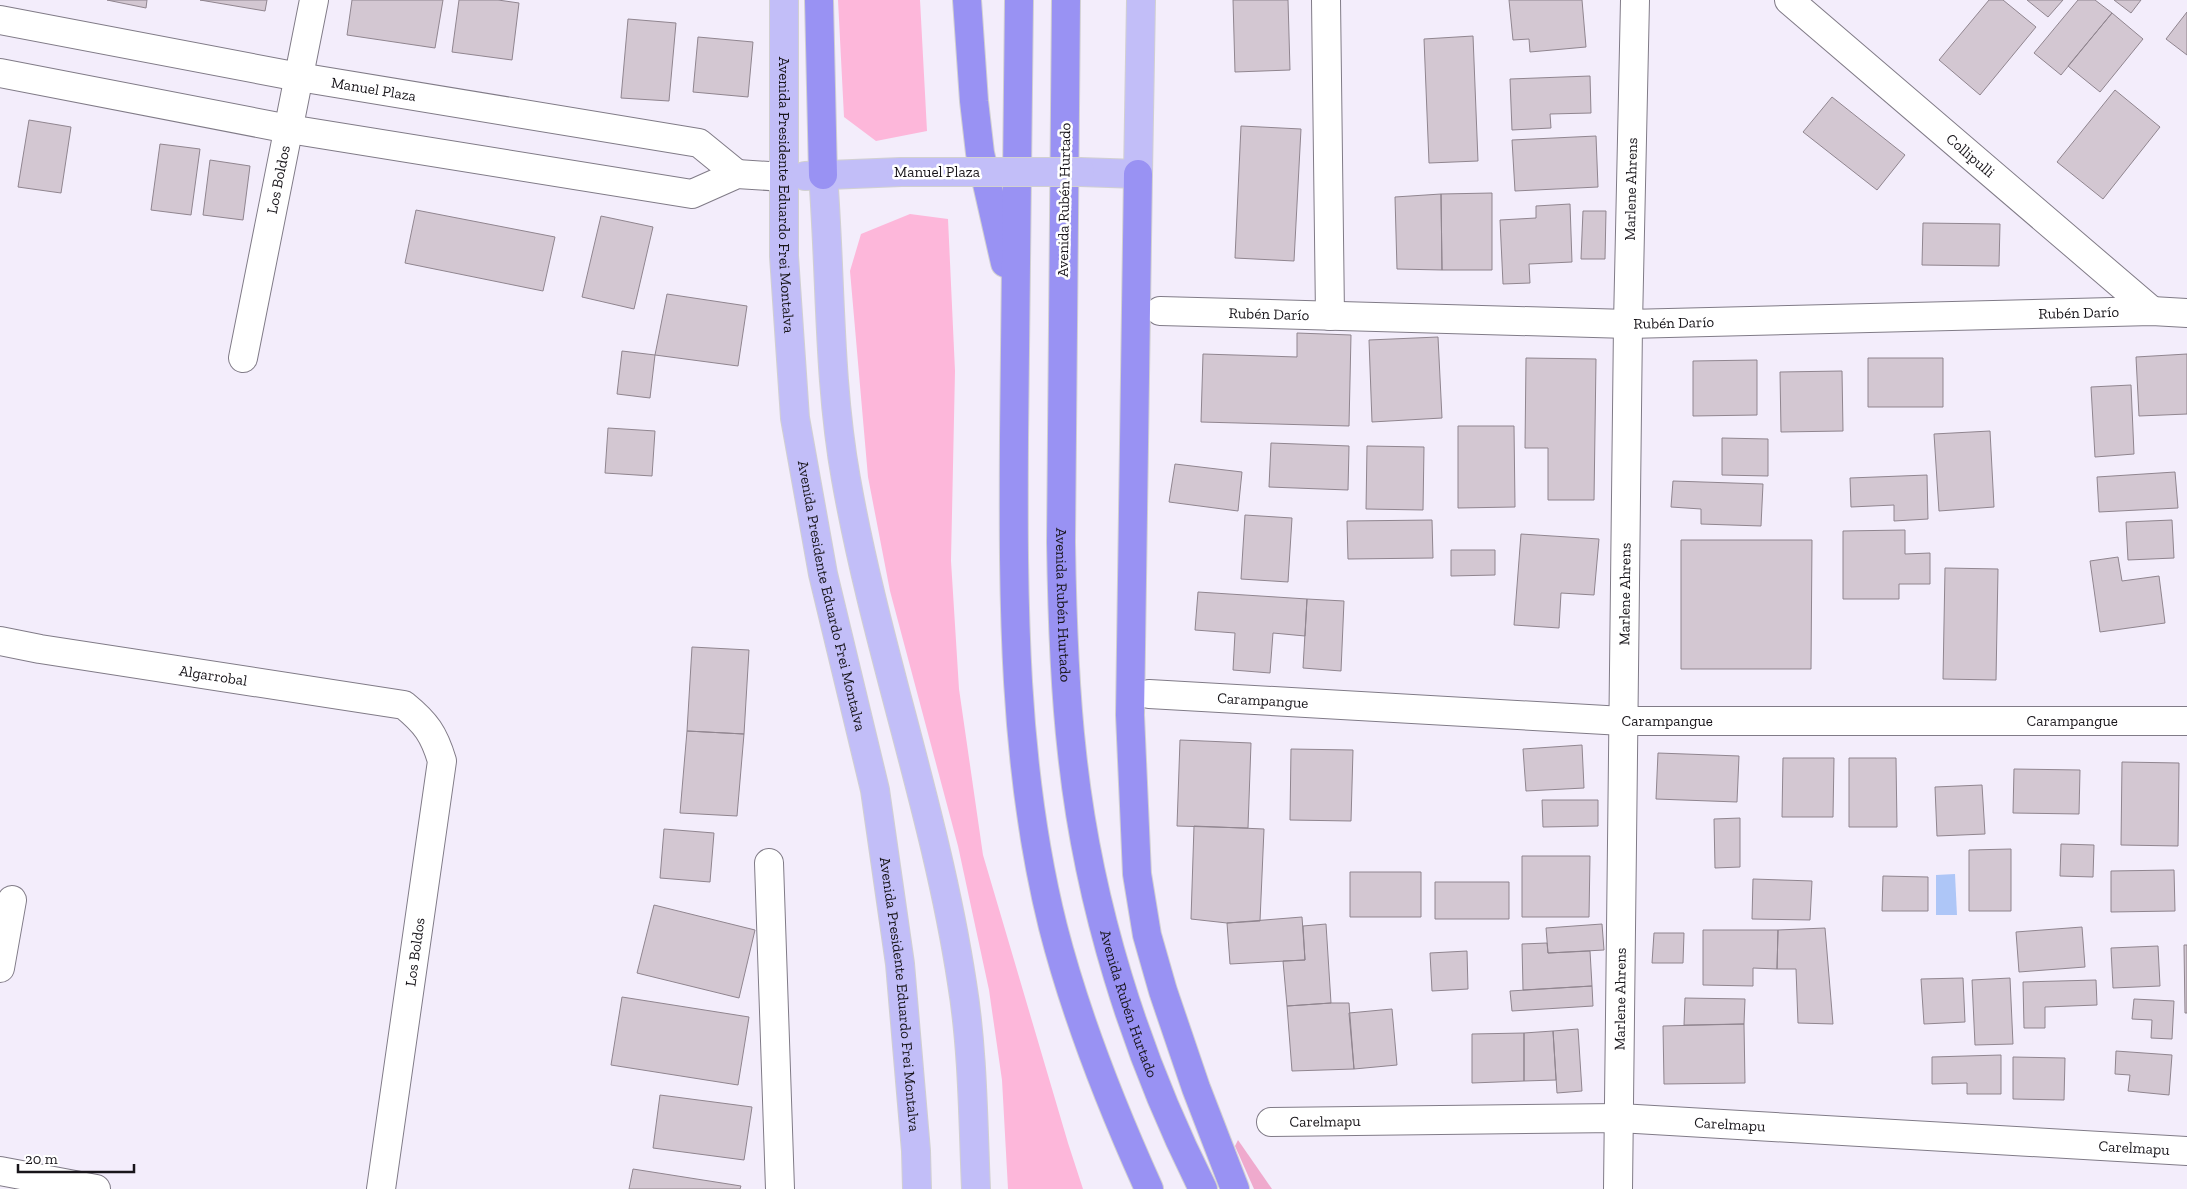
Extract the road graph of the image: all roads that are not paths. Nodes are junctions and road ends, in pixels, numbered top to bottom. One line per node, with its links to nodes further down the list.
1 (314, 0): 13 (street, Los Boldos)
2 (784, 0): 18 (main road, Avenida Presidente Eduardo Frei Montalva)
3 (819, 0): 17 (highway)
4 (967, 0): 19 (highway)
5 (1019, 0): 19 (highway)
6 (1066, 0): 44 (highway, Avenida Rubén Hurtado)
7 (1141, 0): 16 (main road)
8 (1326, 0): 23 (street)
9 (1635, 0): 24 (street, Marlene Ahrens)
10 (1789, 0): 21 (street, Collipulli)
11 (0, 20): 13 (street, Manuel Plaza)
12 (0, 73): 14 (street, Manuel Plaza)
13 (300, 77): 14 (street, Los Boldos); 15 (street, Manuel Plaza)
14 (289, 129): 15 (street, Manuel Plaza); 25 (street, Los Boldos)
15 (737, 174): 18 (street, Manuel Plaza)
16 (1138, 174): 17 (main road, Manuel Plaza, bridge); 45 (highway)
17 (823, 175): 18 (main road, Manuel Plaza); 42 (main road)
18 (784, 177): 41 (main road, Avenida Presidente Eduardo Frei Montalva)
19 (1015, 307): 43 (highway)
20 (1160, 311): 23 (street, Rubén Darío)
21 (2152, 311): 22 (street, Rubén Darío); 24 (street, Rubén Darío)
22 (2187, 313)
23 (1330, 316): 24 (street, Rubén Darío)
24 (1628, 324): 29 (street, Marlene Ahrens)
25 (244, 358)
26 (0, 641): 28 (street, Algarrobal)
27 (1149, 694): 29 (street, Carampangue)
28 (422, 720): 39 (street, Los Boldos)
29 (1623, 721): 30 (street, Carampangue); 34 (street, Marlene Ahrens)
30 (2187, 721)
31 (769, 863): 40 (street)
32 (12, 900): 33 (street)
33 (0, 968)
34 (1619, 1118): 35 (street, Carelmapu); 36 (street, Carelmapu); 46 (street, Marlene Ahrens)
35 (1271, 1122)
36 (2187, 1151)
37 (0, 1171): 38 (street)
38 (96, 1189)
39 (381, 1189)
40 (780, 1189)
41 (917, 1189)
42 (976, 1189)
43 (1149, 1189)
44 (1203, 1189)
45 (1235, 1189)
46 (1618, 1189)

